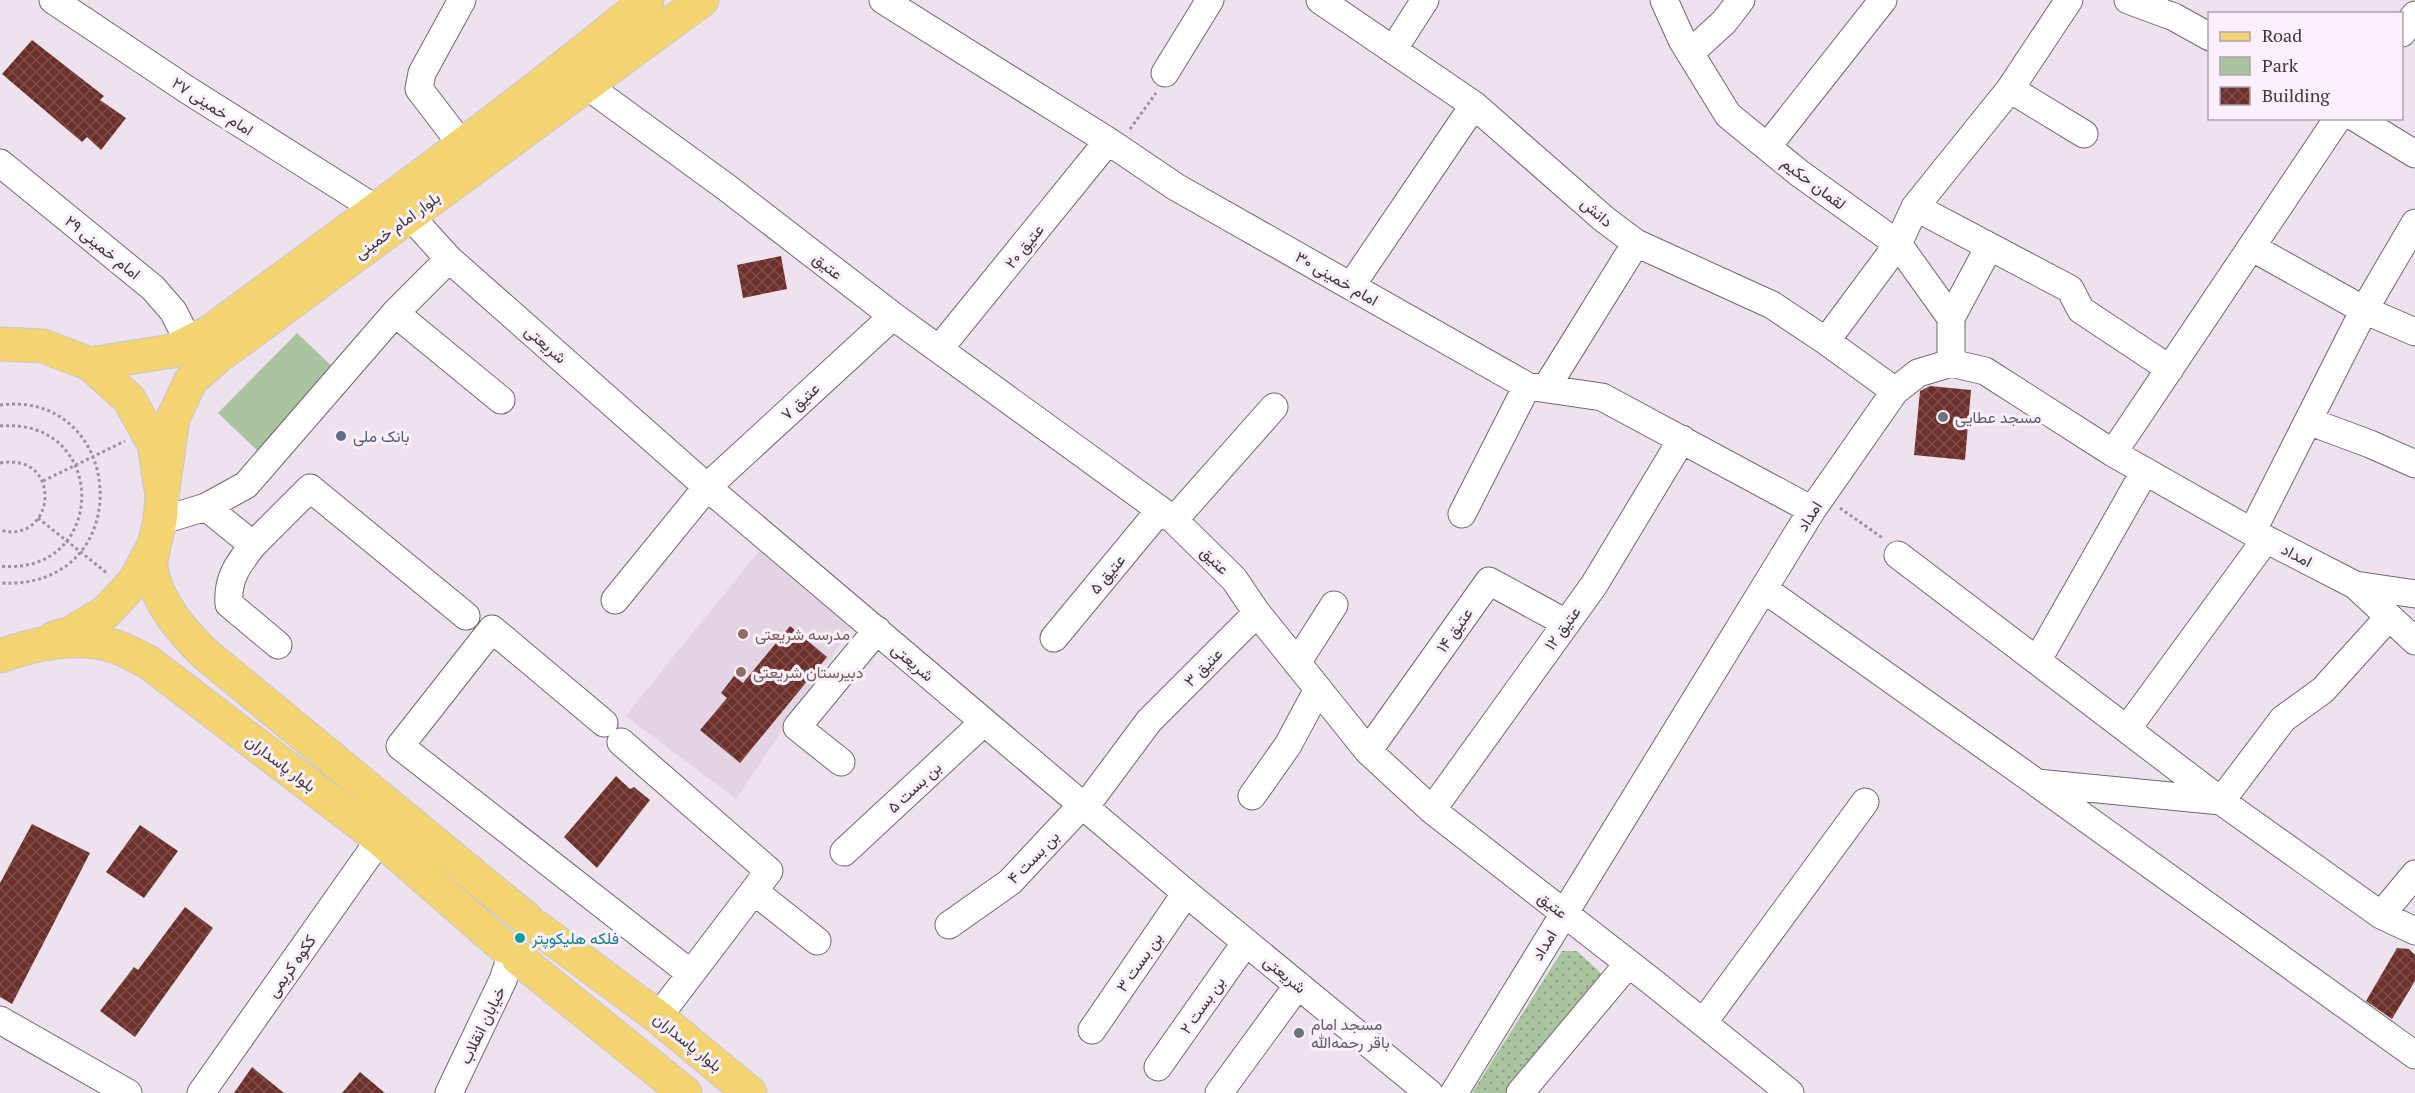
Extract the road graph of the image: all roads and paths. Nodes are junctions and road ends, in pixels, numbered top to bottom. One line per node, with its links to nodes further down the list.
1 (53, 0): 34 (street, امام خمینی ۲۷)
2 (462, 0): 29 (street)
3 (647, 0): 22 (main road, بلوار امام خمینی)
4 (702, 0): 22 (main road, بلوار امام خمینی)
5 (884, 0): 28 (street, امام خمینی ۳۰)
6 (1210, 0): 21 (street)
7 (1320, 0): 19 (street, دانش)
8 (1425, 0): 19 (street)
9 (1664, 0): 20 (street, لقمان حکیم)
10 (1741, 0): 20 (street)
11 (1883, 0): 30 (street)
12 (2069, 0): 23 (street)
13 (2128, 0): 18 (street)
14 (2409, 0): 15 (street)
15 (2415, 5)
16 (2415, 15): 17 (street)
17 (2403, 32)
18 (2208, 36)
19 (1394, 50): 24 (street, دانش)
20 (1690, 53): 30 (street, لقمان حکیم)
21 (1165, 73): 28 (path)
22 (577, 75): 29 (main road, بلوار امام خمینی); 35 (main road, بلوار امام خمینی); 45 (street, عتیق)
23 (2010, 89): 27 (street); 33 (street)
24 (1474, 105): 37 (street, دانش); 42 (street)
25 (2337, 120): 40 (street)
26 (2359, 120): 31 (street)
27 (2084, 134)
28 (1112, 144): 42 (street, امام خمینی ۳۰); 51 (street, عتیق ۲۰)
29 (462, 145): 34 (main road, بلوار امام خمینی)
30 (1767, 147): 38 (street, لقمان حکیم)
31 (2415, 154)
32 (0, 163): 50 (street, امام خمینی ۲۹)
33 (1916, 207): 38 (street); 39 (street)
34 (376, 209): 50 (main road, بلوار امام خمینی)
35 (410, 216): 41 (street, شریعتی); 77 (main road, بلوار امام خمینی)
36 (2415, 222): 43 (street)
37 (1636, 243): 48 (street, دانش); 55 (street)
38 (1898, 244): 46 (street, لقمان حکیم); 48 (street)
39 (1989, 247): 46 (street); 54 (street)
40 (2253, 248): 43 (street); 54 (street)
41 (449, 259): 44 (street); 71 (street, شریعتی)
42 (1351, 286): 55 (street, امام خمینی ۳۰)
43 (2364, 310): 47 (street); 60 (street)
44 (395, 313): 57 (street); 73 (street)
45 (892, 316): 51 (street, عتیق); 71 (street, عتیق ۷)
46 (1951, 318): 52 (street)
47 (2415, 332)
48 (1826, 341): 56 (street, دانش)
49 (0, 344): 53 (main road)
50 (190, 344): 53 (main road, بلوار امام خمینی)
51 (939, 349): 75 (street, عتیق)
52 (1952, 363): 56 (street, امداد); 64 (street, امداد)
53 (90, 364): 62 (main road)
54 (2170, 369): 64 (street)
55 (1536, 387): 63 (street, امام خمینی ۳۰); 74 (street)
56 (1895, 391): 72 (street, امداد)
57 (501, 400)
58 (0, 405): 65 (path)
59 (1274, 407): 75 (street, عتیق ۵)
60 (2308, 421): 67 (street); 79 (street)
61 (0, 426): 68 (path)
62 (146, 430): 65 (path); 77 (main road)
63 (1682, 439): 72 (street, امام خمینی ۳۰); 95 (street, عتیق ۱۲)
64 (2113, 453): 69 (street, امداد)
65 (93, 457): 68 (path); 82 (path)
66 (0, 463): 70 (path)
67 (2415, 464)
68 (76, 465): 70 (path); 80 (path)
69 (2145, 471): 79 (street, امداد); 103 (street)
70 (43, 481): 76 (path)
71 (707, 487): 90 (street, عتیق ۷); 96 (street, شریعتی)
72 (1817, 503): 83 (path); 87 (street, امداد)
73 (206, 507): 77 (street); 81 (street)
74 (1462, 514)
75 (1167, 515): 92 (street, عتیق); 97 (street, عتیق ۵)
76 (38, 518): 78 (path); 80 (path)
77 (159, 520): 88 (main road); 123 (main road, بلوار پاسداران)
78 (0, 530)
79 (2259, 535): 86 (street, امداد); 107 (street)
80 (67, 541): 82 (path); 84 (path)
81 (253, 544): 93 (street); 101 (street)
82 (80, 551): 85 (path); 88 (path)
83 (1898, 555): 103 (street)
84 (0, 566)
85 (0, 583)
86 (2355, 585): 89 (street); 94 (street)
87 (1764, 588): 110 (street); 121 (street, امداد)
88 (128, 589): 100 (main road)
89 (2415, 594)
90 (615, 600)
91 (1334, 605): 104 (street)
92 (1257, 612): 104 (street, عتیق); 114 (street, عتیق ۳)
93 (466, 616)
94 (2388, 618): 98 (street); 112 (street)
95 (1566, 623): 108 (street, عتیق ۱۴); 115 (street, عتیق ۱۲)
96 (877, 630): 106 (street, شریعتی); 109 (street)
97 (1054, 638)
98 (2415, 641)
99 (0, 645): 100 (main road)
100 (32, 645): 102 (main road); 116 (main road, بلوار پاسداران)
101 (278, 645)
102 (0, 656)
103 (2037, 661): 107 (street)
104 (1297, 663): 105 (street, عتیق)
105 (1318, 689): 108 (street, عتیق); 111 (street)
106 (984, 722): 114 (street, شریعتی); 117 (street, بن بست ۵)
107 (2127, 729): 112 (street)
108 (1368, 752): 115 (street, عتیق)
109 (841, 762)
110 (2037, 783): 112 (street); 136 (street)
111 (1252, 796)
112 (2221, 801): 122 (street)
113 (1865, 802): 134 (street)
114 (1084, 806): 120 (street, شریعتی); 124 (street, بن بست ۴)
115 (1432, 810): 121 (street, عتیق)
116 (380, 839): 128 (main road, بلوار پاسداران); 139 (street, ککوه کریمی)
117 (844, 852)
118 (2415, 874): 122 (street)
119 (754, 891): 126 (street); 130 (street); 130 (street)
120 (1186, 893): 127 (street, شریعتی); 135 (street, بن بست ۳)
121 (1563, 914): 129 (street, عتیق); 145 (street, امداد)
122 (2381, 915): 125 (street)
123 (533, 924): 128 (main road); 132 (main road, بلوار پاسداران)
124 (949, 925)
125 (2415, 931)
126 (817, 941)
127 (1246, 942): 131 (street, شریعتی); 137 (street, بن بست ۲)
128 (511, 954): 140 (street, خیابان انقلاب); 141 (main road, بلوار پاسداران)
129 (1628, 964): 134 (street, عتیق); 146 (street)
130 (690, 973): 132 (street)
131 (1298, 985): 143 (street); 144 (street, شریعتی)
132 (658, 1017): 142 (main road, بلوار پاسداران)
133 (0, 1020): 138 (street)
134 (1703, 1023): 147 (street, عتیق)
135 (1092, 1030)
136 (2415, 1054)
137 (1158, 1067)
138 (128, 1093)
139 (201, 1093)
140 (449, 1093)
141 (685, 1093)
142 (750, 1093)
143 (1220, 1093)
144 (1429, 1093)
145 (1454, 1093)
146 (1520, 1093)
147 (1790, 1093)

